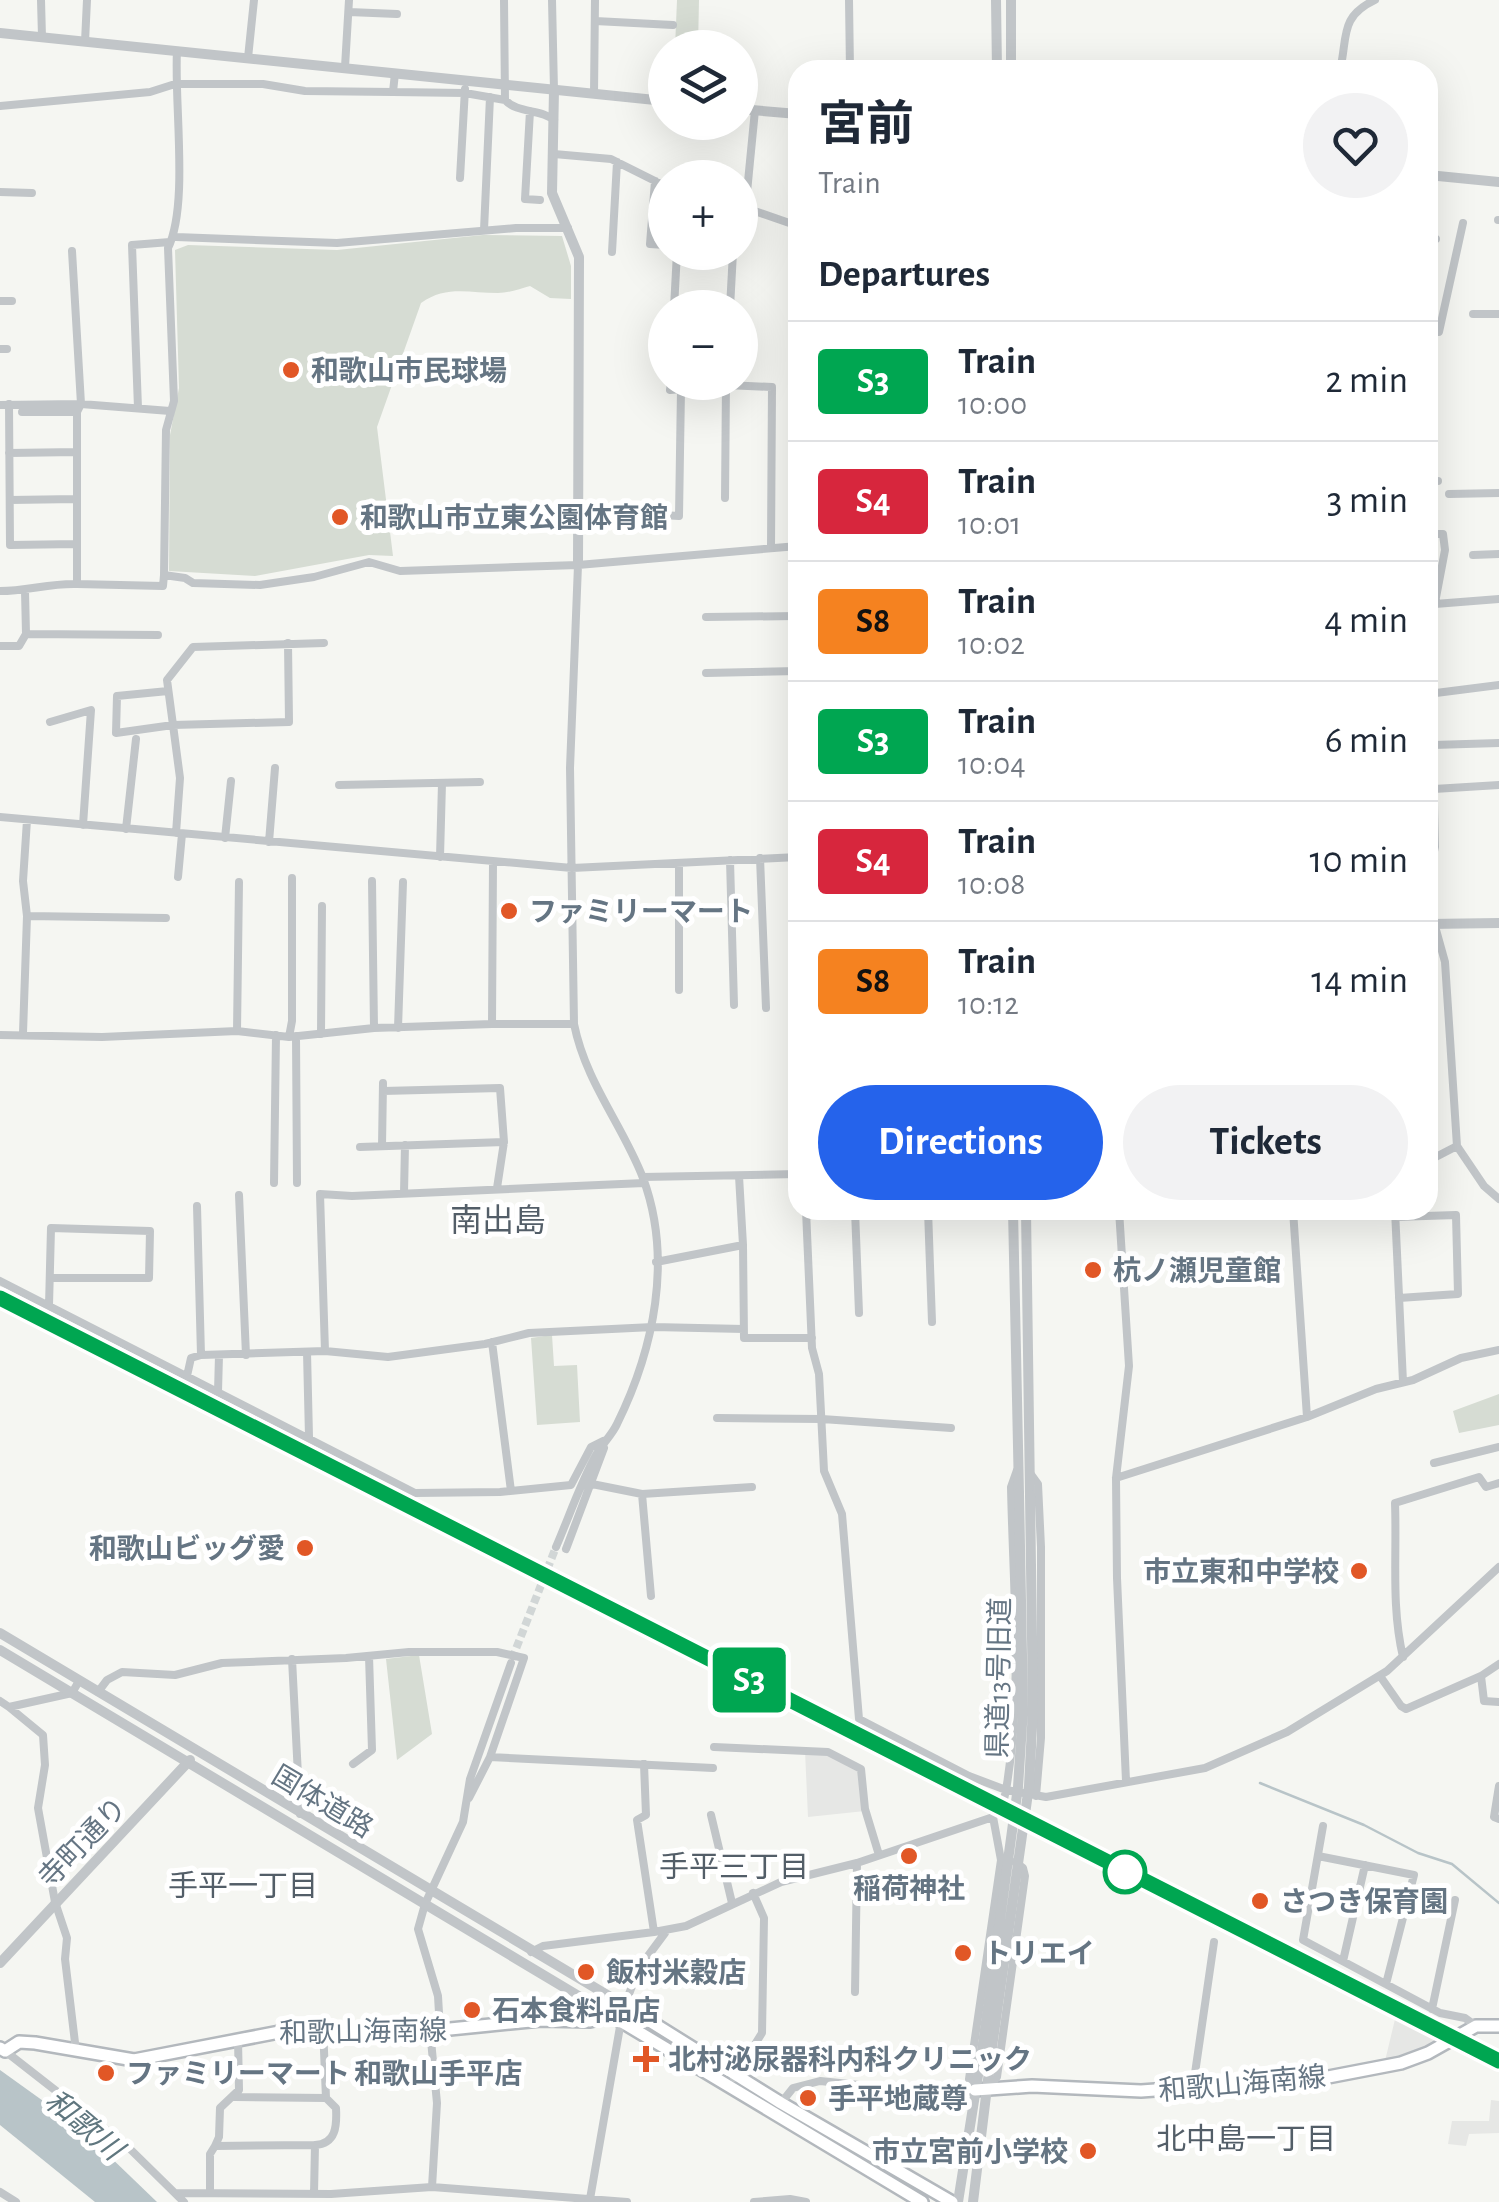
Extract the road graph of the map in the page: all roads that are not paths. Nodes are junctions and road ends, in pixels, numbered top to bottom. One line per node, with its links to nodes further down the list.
1 (42, 0): 17 (street)
2 (87, 0): 18 (street)
3 (254, 0): 20 (street)
4 (349, 0): 12 (street)
5 (504, 0): 28 (street)
6 (552, 0): 30 (street)
7 (595, 0): 14 (street)
8 (848, 0): 21 (street)
9 (996, 0): 22 (street)
10 (1011, 0): 23 (street)
11 (1374, 0): 24 (street)
12 (349, 12): 13 (street); 25 (street)
13 (398, 14)
14 (594, 21): 15 (street); 33 (street)
15 (672, 25)
16 (0, 33): 17 (street)
17 (42, 37): 18 (street)
18 (85, 42): 19 (street)
19 (177, 51): 20 (street); 29 (street)
20 (248, 58): 25 (street)
21 (850, 60)
22 (997, 60)
23 (1011, 60)
24 (1342, 60)
25 (345, 68): 26 (street)
26 (395, 72): 27 (street); 31 (street)
27 (466, 80): 28 (street); 32 (street)
28 (505, 83): 30 (street); 36 (street)
29 (175, 84): 31 (street); 37 (street); 56 (street)
30 (554, 90): 33 (street); 41 (street)
31 (393, 92): 32 (street)
32 (465, 93): 34 (street); 46 (street)
33 (594, 94): 35 (street)
34 (490, 97): 36 (street); 55 (street)
35 (648, 99)
36 (505, 100): 39 (street)
37 (0, 106)
38 (758, 110): 40 (street)
39 (530, 111): 41 (street); 50 (street)
40 (788, 113)
41 (554, 120): 42 (street)
42 (554, 154): 43 (street); 54 (street)
43 (617, 162): 45 (street); 58 (street)
44 (1438, 176): 47 (street)
45 (648, 177)
46 (460, 178)
47 (1499, 182)
48 (0, 192): 49 (street)
49 (32, 193)
50 (540, 200)
51 (758, 212): 52 (street)
52 (788, 223)
53 (1462, 223): 63 (street)
54 (568, 228): 55 (street); 86 (street)
55 (484, 230): 56 (street)
56 (173, 240): 69 (street); 71 (street)
57 (72, 251): 68 (street)
58 (612, 252)
59 (0, 301): 60 (street)
60 (12, 301)
61 (1473, 314): 62 (street)
62 (1499, 314)
63 (1438, 332)
64 (758, 386): 83 (street)
65 (682, 400): 79 (street)
66 (726, 400): 76 (street)
67 (4, 404): 68 (street); 72 (street)
68 (79, 408): 69 (street); 70 (street); 73 (street)
69 (138, 408): 71 (street)
70 (22, 412)
71 (170, 412): 87 (street)
72 (10, 452): 73 (street); 78 (street)
73 (77, 452): 77 (street)
74 (1499, 493): 75 (street)
75 (1449, 494)
76 (725, 498)
77 (78, 499): 78 (street); 81 (street)
78 (10, 500): 81 (street)
79 (662, 515)
80 (1438, 534): 89 (street)
81 (78, 544): 88 (street)
82 (788, 547): 83 (street)
83 (771, 548): 86 (street)
84 (1499, 554): 85 (street)
85 (1473, 556)
86 (578, 564): 87 (street); 131 (street)
87 (164, 575): 88 (street)
88 (78, 584): 91 (street)
89 (1438, 588)
90 (0, 591): 91 (street)
91 (24, 592): 96 (street)
92 (1499, 599): 93 (street)
93 (1438, 604)
94 (706, 616): 95 (street)
95 (788, 616)
96 (26, 634): 97 (street); 100 (street)
97 (158, 635)
98 (324, 642): 99 (street)
99 (288, 644): 104 (street); 107 (street)
100 (0, 646)
101 (788, 671): 102 (street)
102 (706, 673)
103 (1499, 685): 105 (street)
104 (168, 692): 107 (street); 107 (street)
105 (1438, 693)
106 (50, 722): 120 (street)
107 (173, 726): 122 (street)
108 (136, 739): 121 (street)
109 (1499, 742): 110 (street)
110 (1438, 745)
111 (274, 768): 124 (street)
112 (231, 781): 123 (street)
113 (442, 782): 114 (street); 116 (street); 125 (street)
114 (480, 782)
115 (1499, 784): 117 (street)
116 (339, 785)
117 (1438, 789)
118 (0, 817): 119 (street)
119 (27, 820): 120 (street); 138 (street)
120 (83, 825): 121 (street)
121 (126, 829): 122 (street)
122 (179, 834): 123 (street); 132 (street)
123 (225, 838): 124 (street)
124 (269, 842): 125 (street)
125 (440, 857): 129 (street)
126 (788, 857): 127 (street)
127 (760, 858): 128 (street); 145 (street)
128 (730, 860): 130 (street); 144 (street)
129 (494, 862): 131 (street); 146 (street)
130 (679, 864): 131 (street); 143 (street)
131 (572, 868): 147 (street)
132 (178, 877)
133 (292, 878): 155 (street)
134 (372, 881): 148 (street)
135 (240, 882): 150 (street)
136 (403, 882): 149 (street)
137 (322, 906): 152 (street)
138 (27, 916): 139 (street); 151 (street)
139 (166, 918)
140 (1499, 923): 141 (street)
141 (1438, 924)
142 (1438, 943): 159 (street)
143 (679, 990)
144 (734, 1005)
145 (766, 1008)
146 (492, 1024): 147 (street); 149 (street)
147 (574, 1024): 164 (street)
148 (374, 1028): 149 (street); 152 (street)
149 (398, 1028)
150 (237, 1031): 151 (street); 153 (street)
151 (24, 1034): 154 (street)
152 (321, 1034): 155 (street)
153 (276, 1035): 155 (street); 166 (street)
154 (0, 1036)
155 (292, 1036): 165 (street)
156 (504, 1142): 157 (street); 158 (street); 167 (street)
157 (406, 1145): 158 (street); 168 (street)
158 (382, 1146): 160 (street)
159 (1457, 1146): 161 (street); 170 (street)
160 (360, 1148)
161 (1438, 1156)
162 (788, 1174): 163 (street)
163 (739, 1176): 164 (street); 181 (street)
164 (643, 1180): 167 (street); 182 (street)
165 (297, 1182)
166 (274, 1183)
167 (497, 1188): 168 (street)
168 (404, 1194): 194 (street)
169 (239, 1195): 198 (street)
170 (1499, 1198)
171 (196, 1206): 197 (street)
172 (1438, 1214): 185 (street)
173 (806, 1220): 191 (street)
174 (855, 1220): 187 (street)
175 (928, 1220): 188 (street)
176 (1012, 1220): 210 (street, 県道13号旧道)
177 (1026, 1220): 210 (street, 県道13号旧道)
178 (1120, 1220): 211 (street)
179 (1293, 1220): 202 (street)
180 (1395, 1220): 185 (street)
181 (743, 1246): 182 (street); 190 (street)
182 (656, 1262): 189 (street)
183 (50, 1278): 183 (street); 186 (street)
184 (0, 1281): 186 (street)
185 (1399, 1298): 200 (street)
186 (49, 1306): 199 (street)
187 (859, 1314)
188 (932, 1322)
189 (653, 1327): 190 (street); 192 (street); 207 (street)
190 (744, 1328): 191 (street)
191 (812, 1338): 204 (street)
192 (492, 1342): 194 (street); 215 (street)
193 (1499, 1350): 200 (street)
194 (324, 1351): 195 (street)
195 (307, 1352): 198 (street); 206 (street)
196 (220, 1354): 197 (street); 198 (street); 201 (street)
197 (201, 1355): 199 (street)
198 (246, 1355)
199 (187, 1376): 201 (street)
200 (1404, 1382): 202 (street)
201 (218, 1392): 206 (street)
202 (1307, 1417): 211 (street)
203 (717, 1418): 204 (street)
204 (822, 1419): 205 (street); 243 (street)
205 (950, 1428)
206 (308, 1438): 215 (street)
207 (606, 1439): 213 (street); 213 (street); 215 (street)
208 (1499, 1447): 209 (street)
209 (1434, 1463)
210 (1024, 1470): 243 (street); 244 (street); 283 (street, 県道13号旧道, bridge)
211 (1116, 1478): 241 (street)
212 (1499, 1483): 222 (street)
213 (592, 1484): 216 (street)
214 (752, 1487): 216 (street)
215 (511, 1490)
216 (642, 1494): 218 (street)
217 (1499, 1568): 222 (street)
218 (652, 1596)
219 (0, 1634): 228 (street, 国体道路)
220 (0, 1650): 230 (street, 国体道路)
221 (370, 1656): 223 (street); 236 (street); 238 (street)
222 (1403, 1656): 226 (street)
223 (292, 1659): 229 (street); 246 (street)
224 (511, 1663): 245 (street)
225 (1499, 1664): 227 (street)
226 (1380, 1676): 227 (street); 241 (street)
227 (1482, 1676): 232 (street)
228 (79, 1681): 229 (street, 国体道路); 230 (street)
229 (98, 1692): 235 (street, 国体道路)
230 (72, 1694): 233 (street); 237 (street, 国体道路)
231 (0, 1701): 233 (street)
232 (1499, 1702)
233 (8, 1707): 259 (street)
234 (714, 1748): 251 (street)
235 (198, 1752): 237 (street, 寺町通り); 246 (street, 国体道路)
236 (490, 1757): 239 (street); 245 (street)
237 (188, 1763): 259 (street, 寺町通り); 261 (street, 国体道路)
238 (353, 1764)
239 (644, 1764): 240 (street); 262 (street)
240 (714, 1768)
241 (1126, 1781): 244 (street)
242 (1499, 1786): 249 (street)
243 (1006, 1790): 244 (street); 248 (street)
244 (1036, 1796)
245 (466, 1802): 257 (street)
246 (300, 1814): 257 (street, 国体道路)
247 (712, 1815): 260 (street)
248 (993, 1817): 251 (street); 253 (street)
249 (1499, 1818)
250 (1323, 1826): 252 (street)
251 (878, 1854): 254 (street)
252 (1318, 1856): 255 (street); 266 (street)
253 (1000, 1860): 283 (street); 283 (street)
254 (857, 1863): 256 (street); 269 (street)
255 (1365, 1865): 266 (street); 268 (street)
256 (753, 1892): 260 (street); 280 (street)
257 (432, 1893): 261 (street); 265 (street, 国体道路)
258 (1456, 1900): 271 (street)
259 (55, 1902): 267 (street, 寺町通り); 279 (street)
260 (732, 1903): 263 (street)
261 (425, 1904): 272 (street, 国体道路); 276 (street)
262 (654, 1932): 263 (street); 265 (street)
263 (666, 1932): 270 (street)
264 (1214, 1942): 282 (street)
265 (531, 1952): 270 (street, 国体道路)
266 (1343, 1961): 268 (street)
267 (0, 1963)
268 (1386, 1984): 271 (street)
269 (854, 1992)
270 (624, 2006): 272 (main road); 280 (main road)
271 (1432, 2008): 273 (street)
272 (616, 2018): 276 (main road, 和歌山海南線); 281 (main road); 293 (street)
273 (1476, 2026): 274 (main road); 282 (main road, 和歌山海南線)
274 (1499, 2026)
275 (322, 2028): 276 (main road, 和歌山海南線); 277 (main road, 和歌山海南線); 285 (street)
276 (435, 2030): 289 (street)
277 (238, 2039): 279 (main road, 和歌山海南線); 284 (street)
278 (2, 2050): 279 (main road, 和歌山海南線); 290 (street)
279 (76, 2050)
280 (736, 2075): 281 (street); 286 (main road)
281 (729, 2087): 286 (main road)
282 (1193, 2087): 283 (main road, 和歌山海南線)
283 (981, 2090): 286 (street); 299 (street, 県道13号旧道); 300 (street, 県道13号旧道)
284 (235, 2097): 285 (street); 288 (street)
285 (326, 2098): 287 (street)
286 (777, 2108): 298 (main road); 299 (main road)
287 (314, 2145): 288 (street); 292 (street)
288 (215, 2146): 291 (street)
289 (432, 2187): 292 (street); 293 (street)
290 (175, 2193): 291 (street); 294 (street)
291 (210, 2193): 292 (street)
292 (314, 2194)
293 (590, 2199): 295 (street)
294 (184, 2202)
295 (627, 2202)
296 (754, 2202): 297 (street)
297 (806, 2202)
298 (922, 2202)
299 (955, 2202)
300 (973, 2202)

